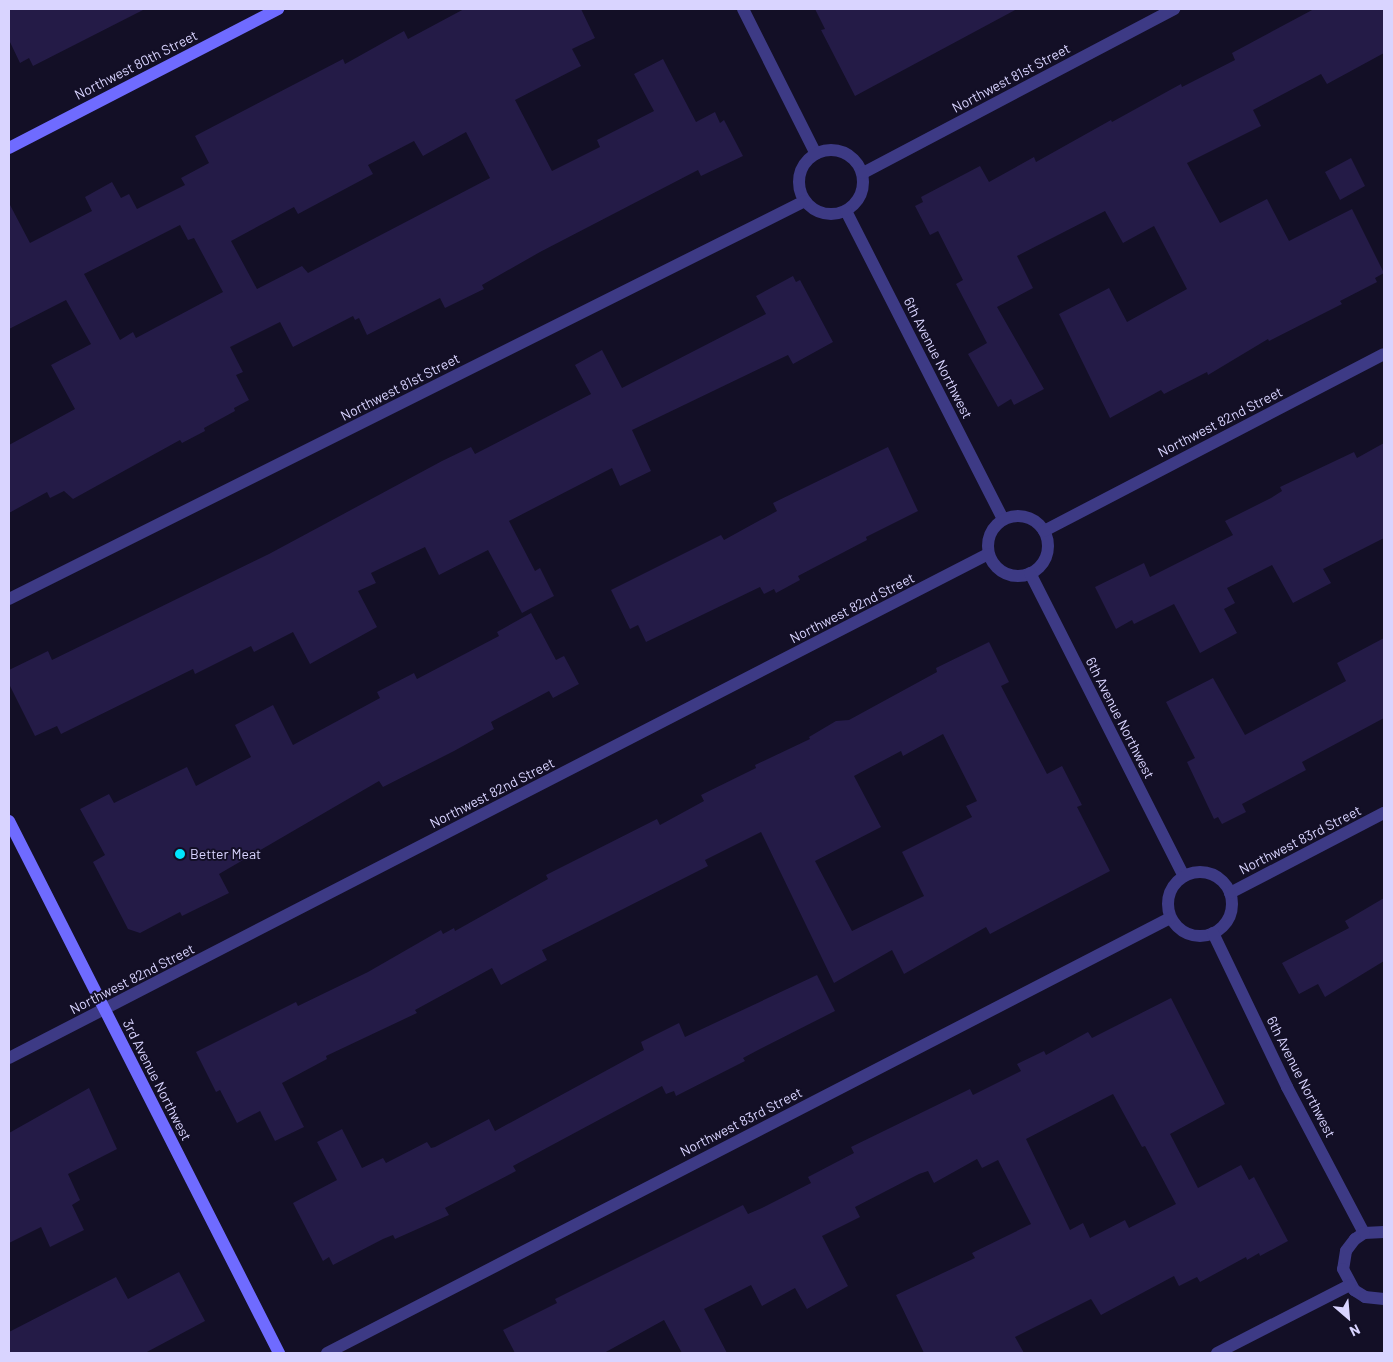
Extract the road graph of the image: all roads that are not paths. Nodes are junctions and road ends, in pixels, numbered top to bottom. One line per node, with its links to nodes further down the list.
1 (278, 9): 4 (street, Northwest 80th Street)
2 (743, 9): 5 (street)
3 (1174, 9): 6 (street, Northwest 81st Street)
4 (9, 148)
5 (816, 154): 6 (street); 7 (street)
6 (863, 173): 8 (street)
7 (805, 201): 8 (street); 14 (street, Northwest 81st Street)
8 (846, 211): 10 (street, 6th Avenue Northwest)
9 (1384, 354): 11 (street, Northwest 82nd Street)
10 (1003, 519): 11 (street); 12 (street)
11 (1044, 531): 13 (street)
12 (988, 554): 13 (street); 21 (street, Northwest 82nd Street)
13 (1030, 573): 17 (street, 6th Avenue Northwest)
14 (9, 599)
15 (1384, 813): 18 (street, Northwest 83rd Street)
16 (9, 821): 21 (street, 3rd Avenue Northwest)
17 (1184, 876): 18 (street); 19 (street)
18 (1230, 893): 20 (street)
19 (1170, 918): 20 (street); 28 (street, Northwest 83rd Street)
20 (1213, 933): 24 (street, 6th Avenue Northwest)
21 (104, 1010): 22 (street, Northwest 82nd Street); 27 (street, 3rd Avenue Northwest)
22 (9, 1058)
23 (1384, 1232): 24 (street)
24 (1364, 1234): 25 (street)
25 (1350, 1285): 26 (street); 29 (street)
26 (1384, 1299)
27 (279, 1353)
28 (327, 1353)
29 (1217, 1353)

